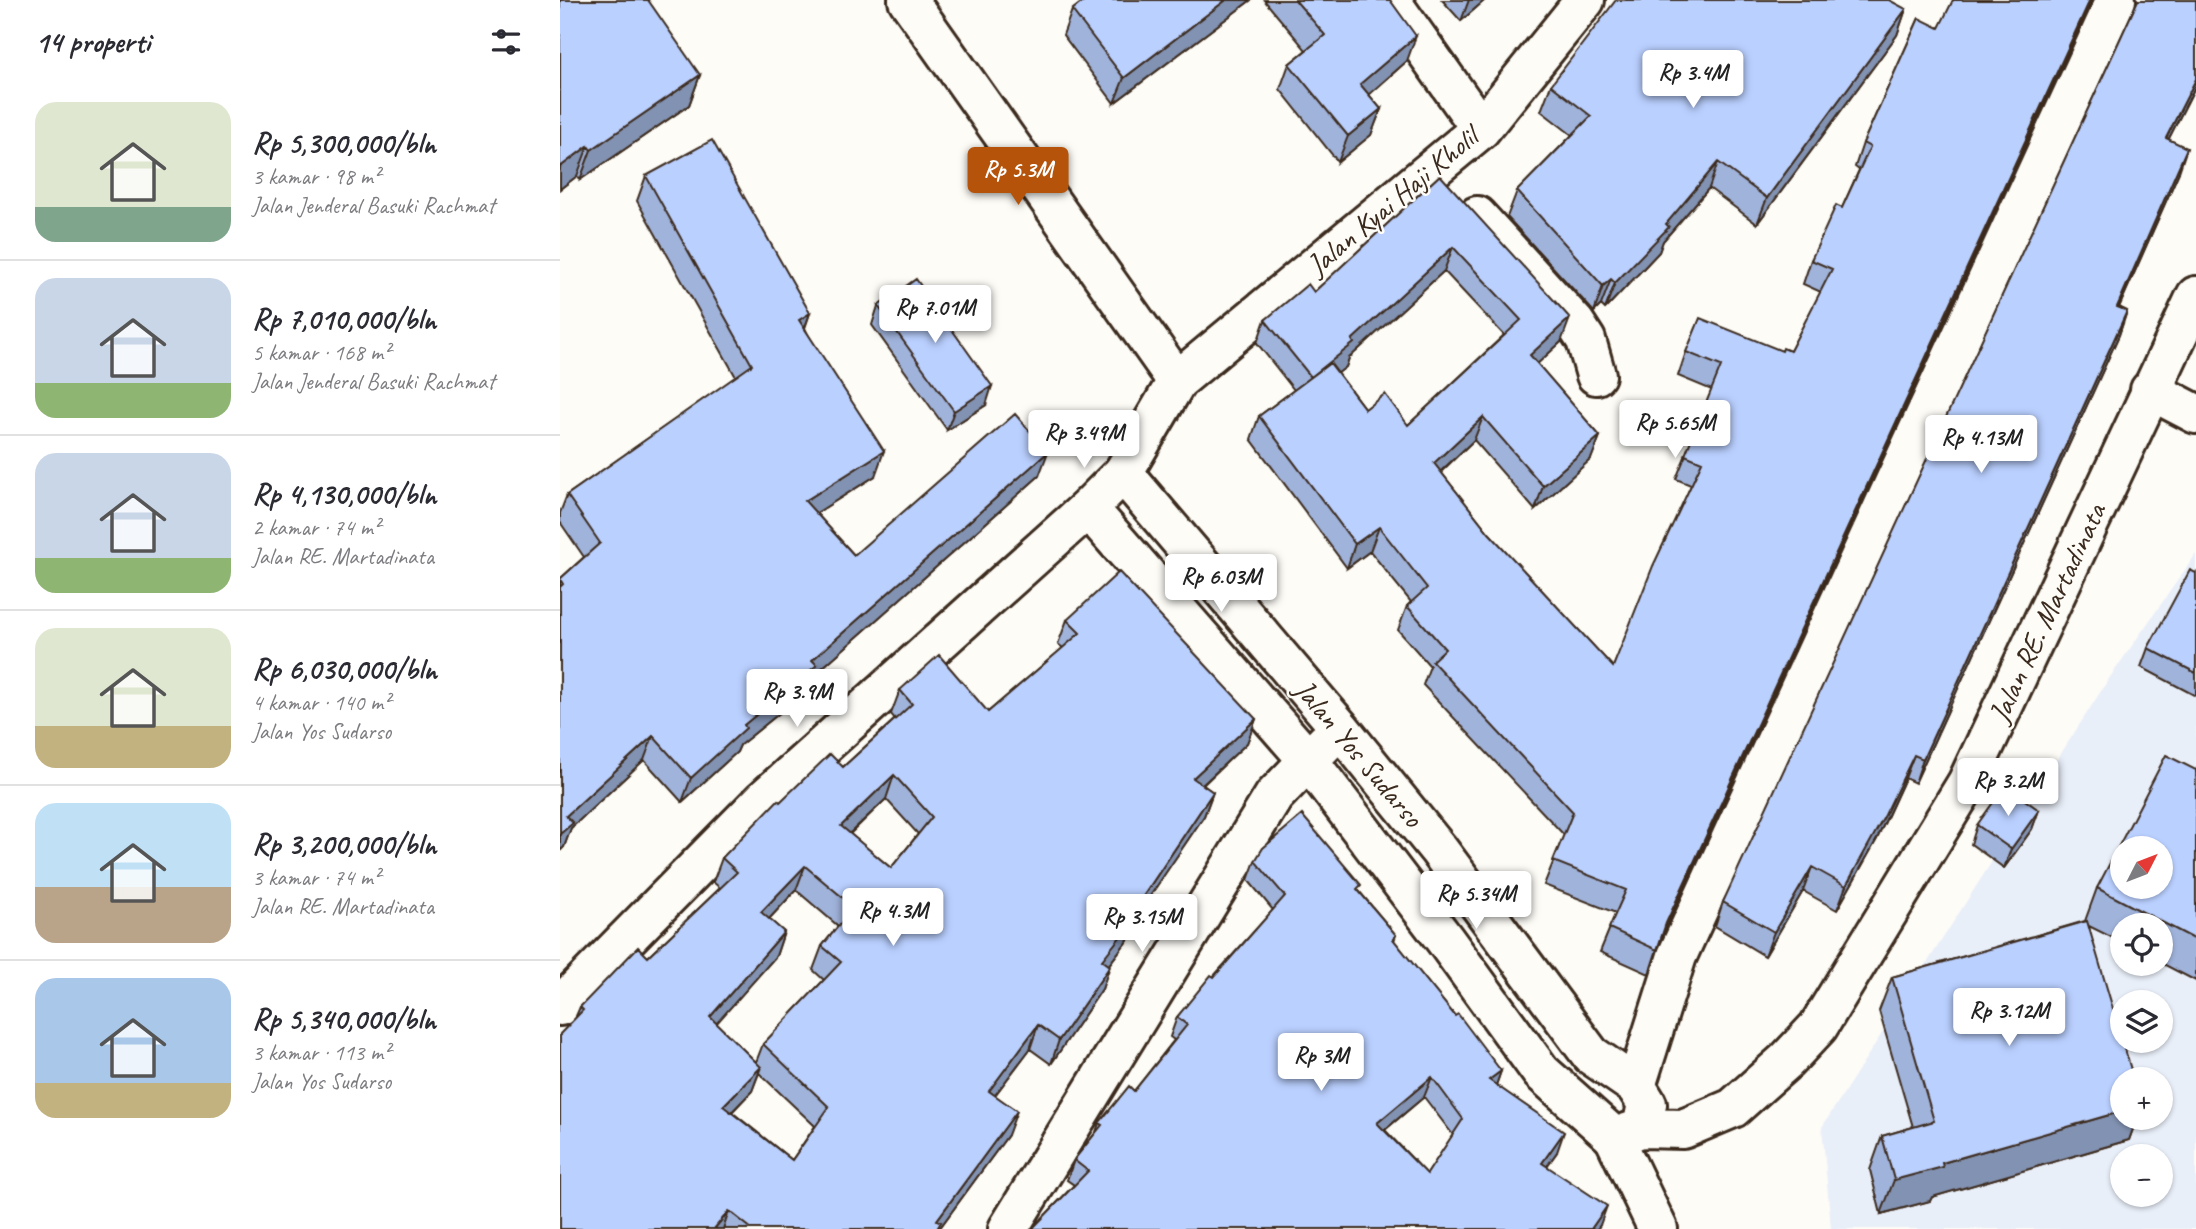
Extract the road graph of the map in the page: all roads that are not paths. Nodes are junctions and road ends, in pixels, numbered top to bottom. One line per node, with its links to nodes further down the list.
1 (908, 0): 9 (main road)
2 (1390, 0): 5 (main road)
3 (1585, 0): 5 (main road, Jalan Kyai Haji Kholil)
4 (2116, 0): 17 (main road)
5 (1481, 129): 6 (main road, Jalan Kyai Haji Kholil)
6 (1433, 168): 8 (main road); 9 (main road, Jalan Kyai Haji Kholil)
7 (2196, 296): 10 (main road, Jalan RE. Martadinata)
8 (1596, 374)
9 (1177, 381): 12 (main road, Jalan Kyai Haji Kholil)
10 (2150, 390): 11 (main road); 18 (main road, Jalan RE. Martadinata)
11 (2196, 414)
12 (1123, 473): 13 (main road, Jalan Kyai Haji Kholil); 14 (main road, Jalan Yos Sudarso)
13 (1088, 508): 15 (main road, Jalan Yos Sudarso); 16 (main road, Jalan Kyai Haji Kholil)
14 (1340, 728): 15 (main road); 17 (main road, Jalan Yos Sudarso)
15 (1308, 760): 18 (main road, Jalan Yos Sudarso); 19 (main road)
16 (560, 1006)
17 (1636, 1086): 18 (main road)
18 (1628, 1133): 20 (main road)
19 (1008, 1229)
20 (1658, 1229)

